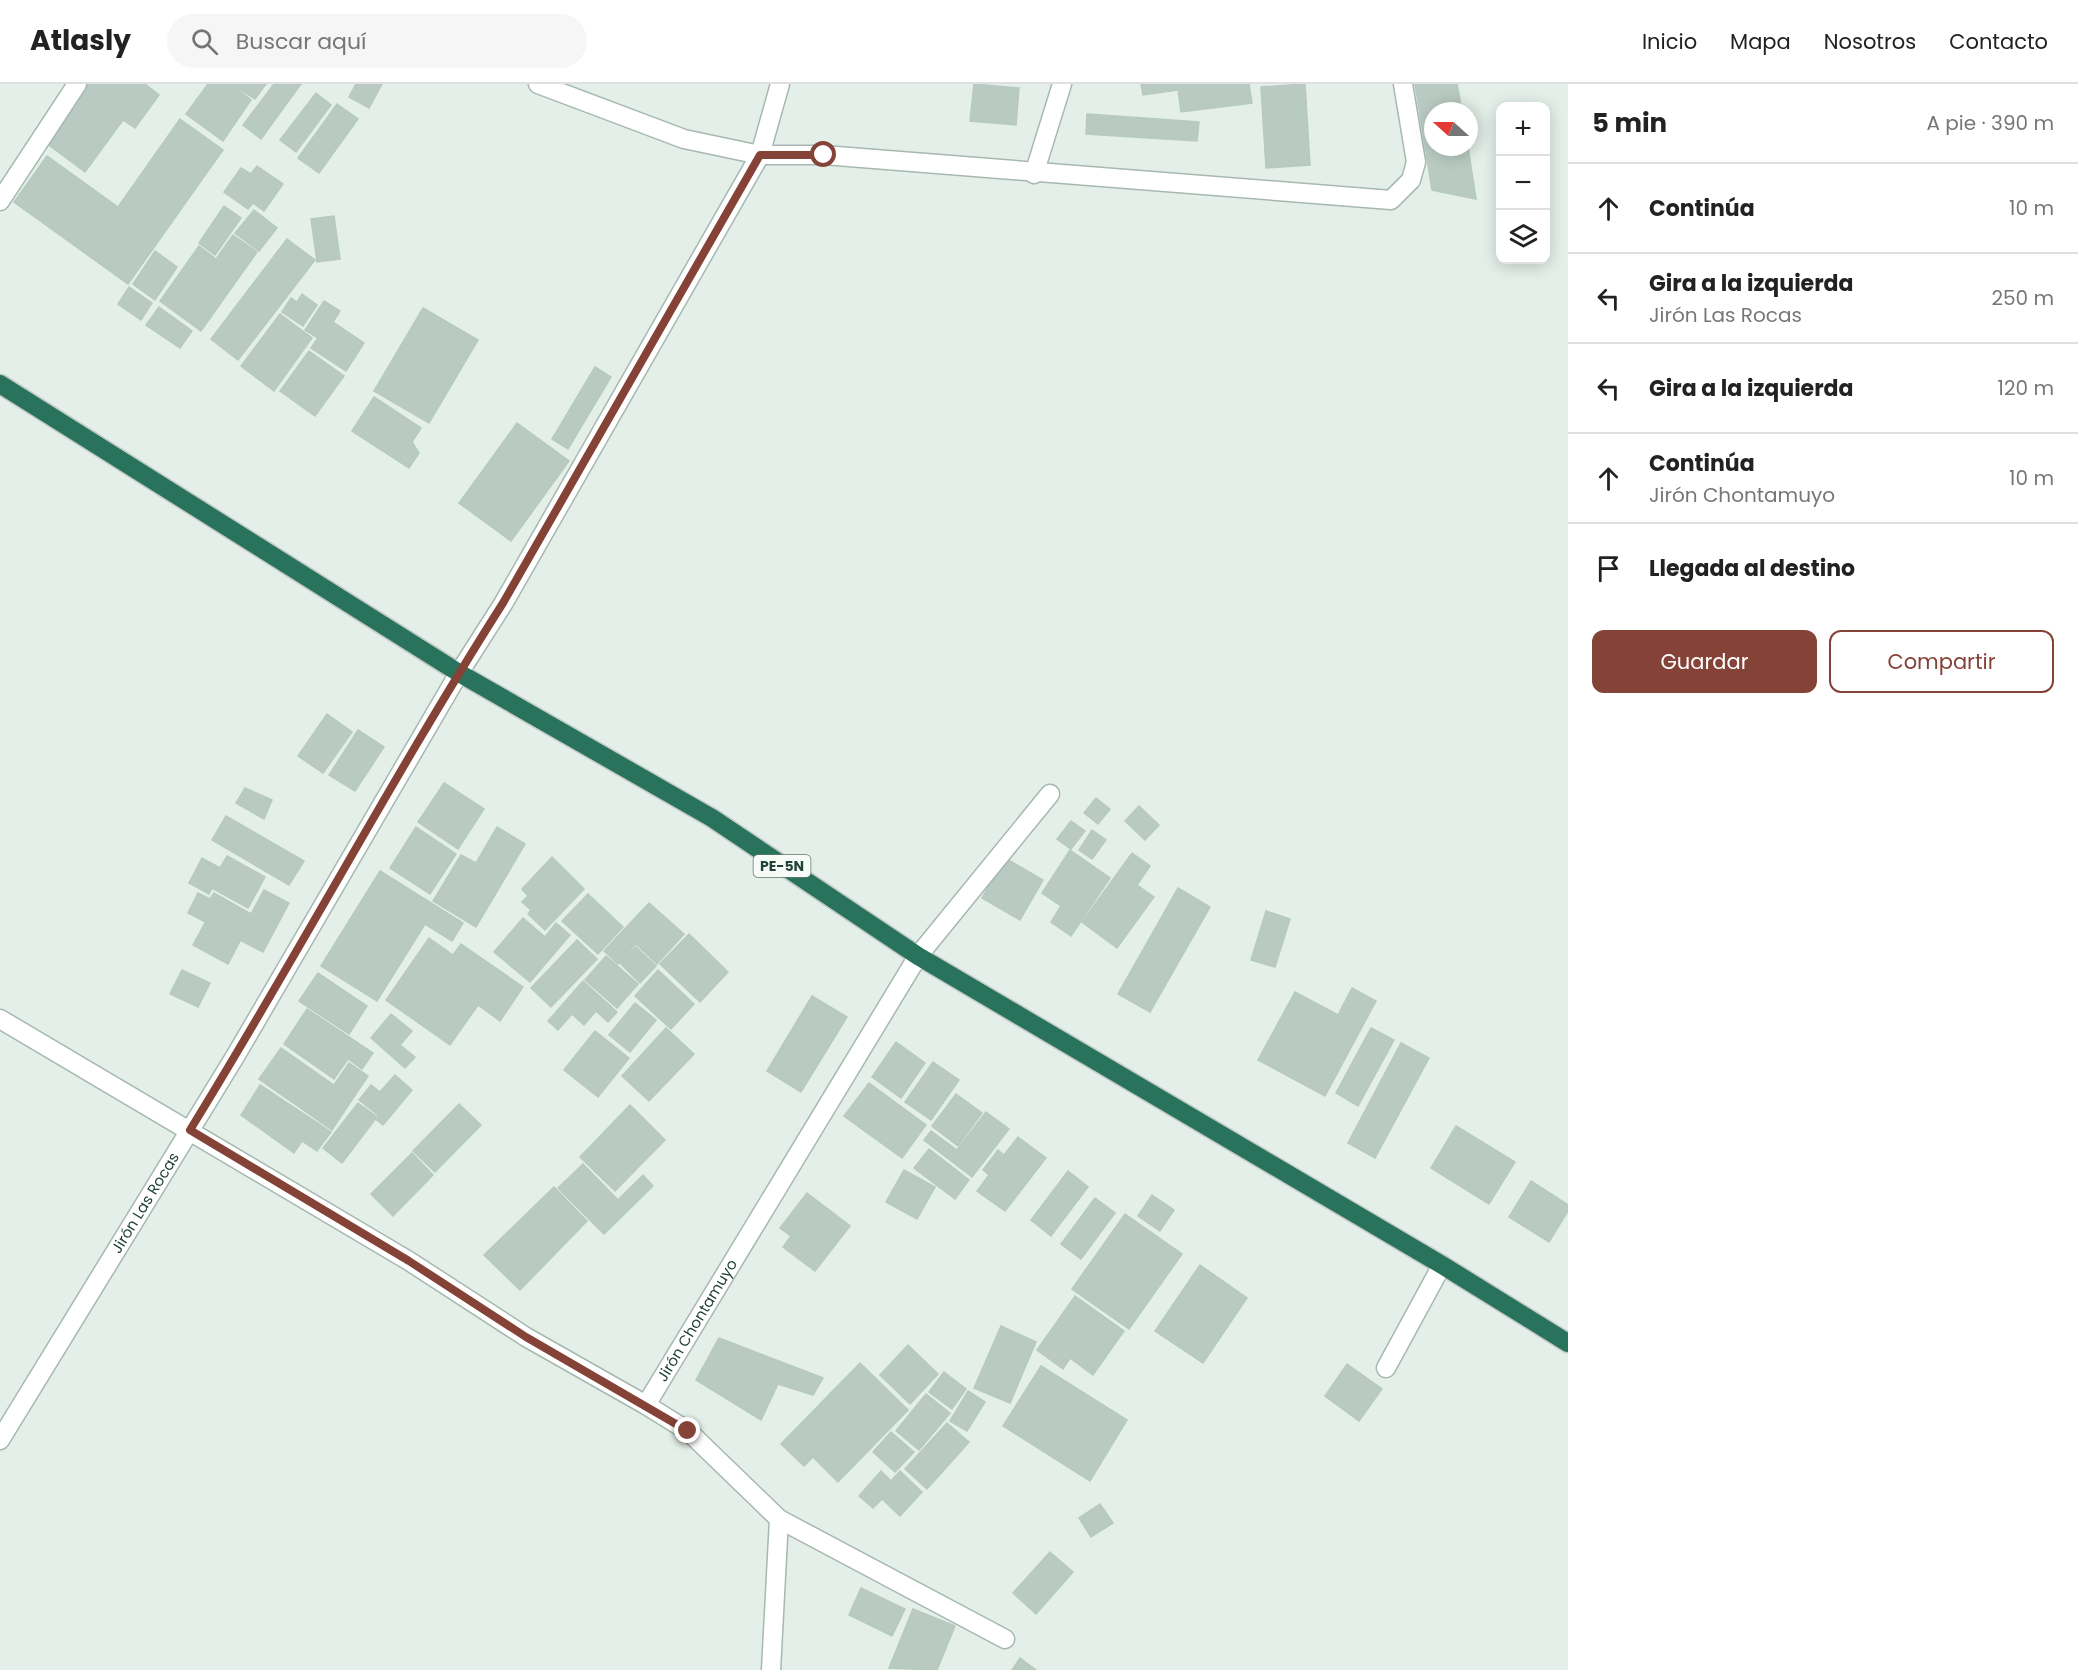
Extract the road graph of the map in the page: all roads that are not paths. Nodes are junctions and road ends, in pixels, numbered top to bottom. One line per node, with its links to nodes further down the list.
1 (77, 84): 8 (street)
2 (538, 84): 6 (street)
3 (780, 84): 6 (street, Jirón Las Rocas)
4 (1062, 84): 7 (street)
5 (1402, 84): 7 (street)
6 (760, 155): 7 (street); 10 (street, Jirón Las Rocas)
7 (1034, 174)
8 (0, 201)
9 (0, 384): 10 (highway, PE-5N)
10 (459, 673): 12 (highway, PE-5N); 14 (street, Jirón Las Rocas)
11 (1050, 794): 12 (street, Jirón Chontamuyo)
12 (918, 956): 15 (highway, PE-5N); 18 (street, Jirón Chontamuyo)
13 (0, 1019): 14 (street)
14 (190, 1130): 18 (street); 19 (street, Jirón Las Rocas)
15 (1442, 1265): 16 (highway, PE-5N); 17 (street)
16 (1568, 1343)
17 (1386, 1368)
18 (646, 1405): 20 (street)
19 (0, 1440)
20 (779, 1519): 21 (street); 22 (street)
21 (1005, 1639)
22 (771, 1670)

